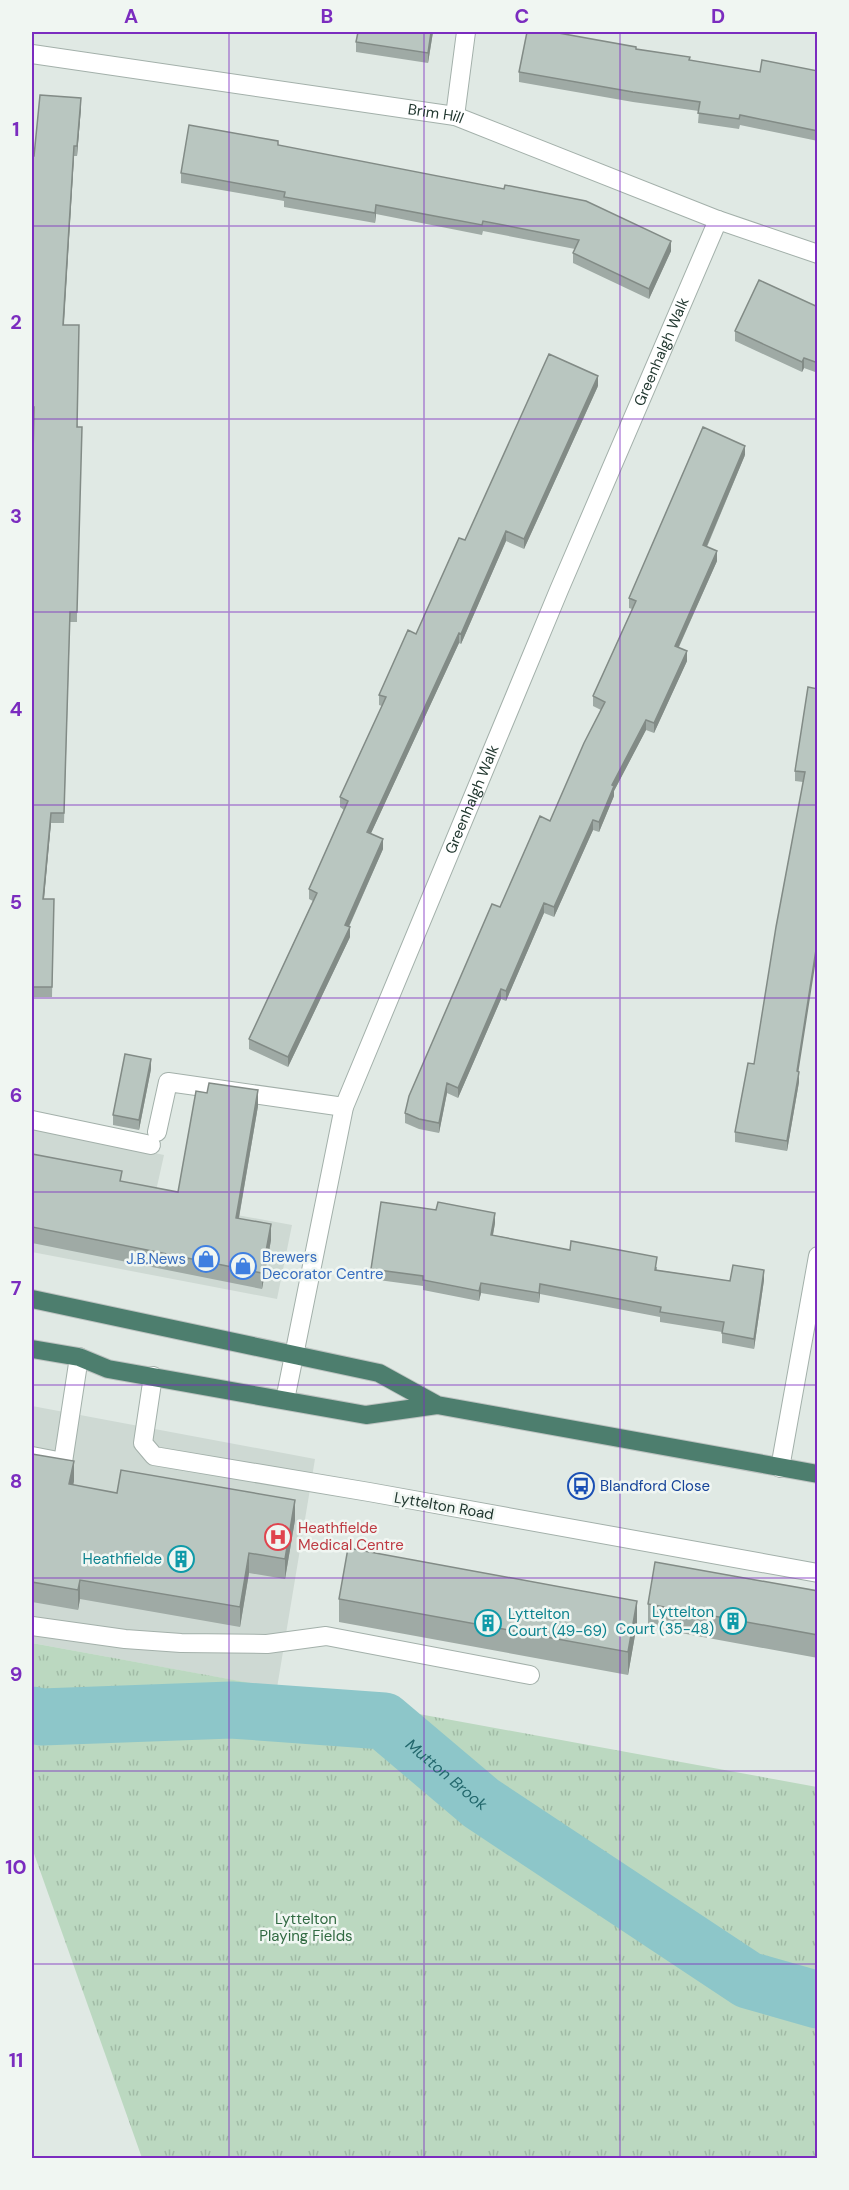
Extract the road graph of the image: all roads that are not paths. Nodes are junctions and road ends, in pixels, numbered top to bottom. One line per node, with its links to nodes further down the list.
1 (466, 32): 3 (street)
2 (32, 54): 3 (street, Brim Hill)
3 (455, 116): 4 (street, Brim Hill)
4 (718, 220): 5 (street, Brim Hill); 6 (street, Greenhalgh Walk)
5 (818, 254)
6 (344, 1107): 7 (street); 11 (street, Greenhalgh Walk)
7 (32, 1120)
8 (818, 1256): 17 (street)
9 (32, 1299): 11 (highway)
10 (32, 1349): 12 (highway)
11 (294, 1355): 14 (street, Greenhalgh Walk); 15 (highway)
12 (79, 1357): 13 (highway); 16 (street)
13 (153, 1376): 14 (highway); 19 (street, Lyttelton Road)
14 (285, 1400): 15 (highway)
15 (437, 1405): 17 (highway)
16 (32, 1456)
17 (780, 1468): 18 (highway)
18 (818, 1474)
19 (818, 1573)
20 (32, 1626): 21 (street)
21 (530, 1675)

